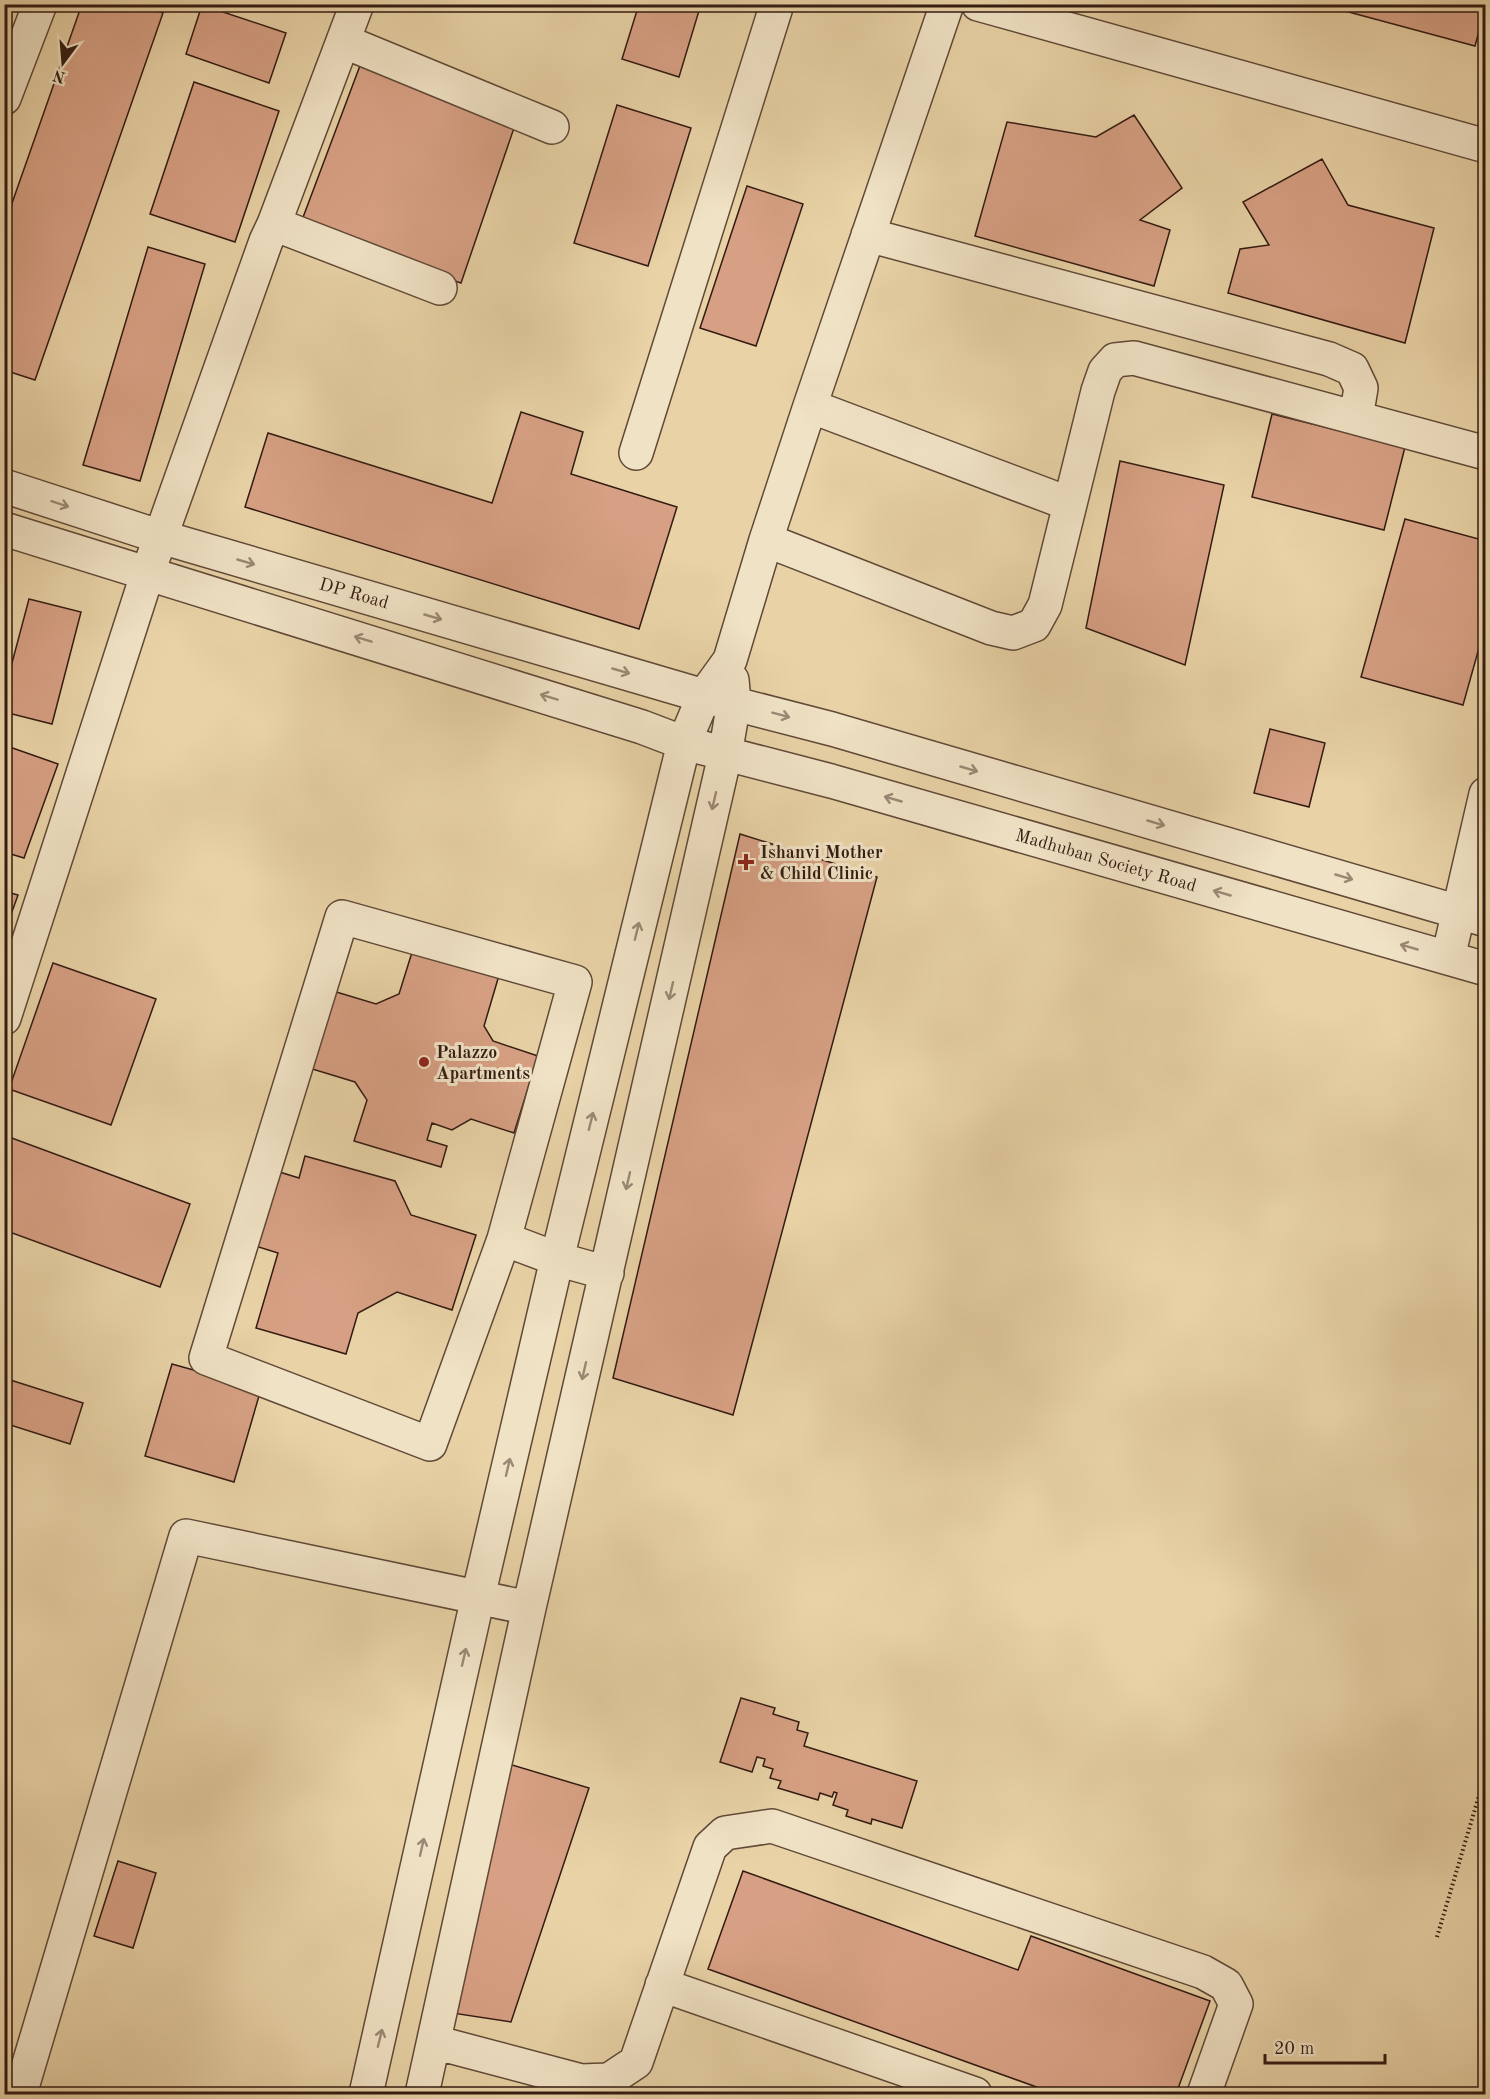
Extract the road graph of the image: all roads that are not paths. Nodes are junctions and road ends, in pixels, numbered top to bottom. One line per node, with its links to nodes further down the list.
1 (40, 4): 7 (street)
2 (357, 4): 6 (street)
3 (777, 4): 15 (street)
4 (947, 4): 11 (street)
5 (978, 4): 9 (street)
6 (351, 44): 8 (street); 10 (street); 10 (street)
7 (4, 98)
8 (552, 127)
9 (1485, 146)
10 (285, 228): 12 (street); 20 (street)
11 (868, 235): 13 (street); 14 (street)
12 (440, 288)
13 (810, 406): 18 (street); 21 (street)
14 (1356, 418): 16 (street); 18 (street)
15 (636, 453)
16 (1485, 453)
17 (4, 486): 20 (street, DP Road, one-way to 20)
18 (1070, 504): 21 (street)
19 (4, 529): 22 (street)
20 (161, 537): 22 (street); 23 (street, DP Road, one-way to 23)
21 (766, 540): 23 (street)
22 (148, 572): 24 (street, one-way to 22); 30 (street)
23 (719, 699): 24 (street); 25 (street); 27 (street, DP Road, one-way to 27)
24 (684, 743): 25 (street, Madhuban Society Road); 32 (street, one-way to 24)
25 (725, 754): 28 (street, Madhuban Society Road, one-way to 25); 33 (street, one-way to 33)
26 (1485, 794): 27 (street)
27 (1472, 915): 28 (street)
28 (1448, 958): 29 (street, Madhuban Society Road)
29 (1485, 969)
30 (4, 1018)
31 (504, 1239): 31 (street); 32 (street)
32 (557, 1259): 33 (street); 34 (street, one-way to 32)
33 (607, 1273): 35 (street, one-way to 35)
34 (478, 1597): 35 (street); 38 (street); 39 (street, one-way to 34)
35 (529, 1608): 37 (street)
36 (662, 1985): 37 (street); 41 (street); 42 (street)
37 (434, 2042): 40 (street)
38 (20, 2094)
39 (366, 2094)
40 (422, 2094)
41 (975, 2094)
42 (1204, 2094)

